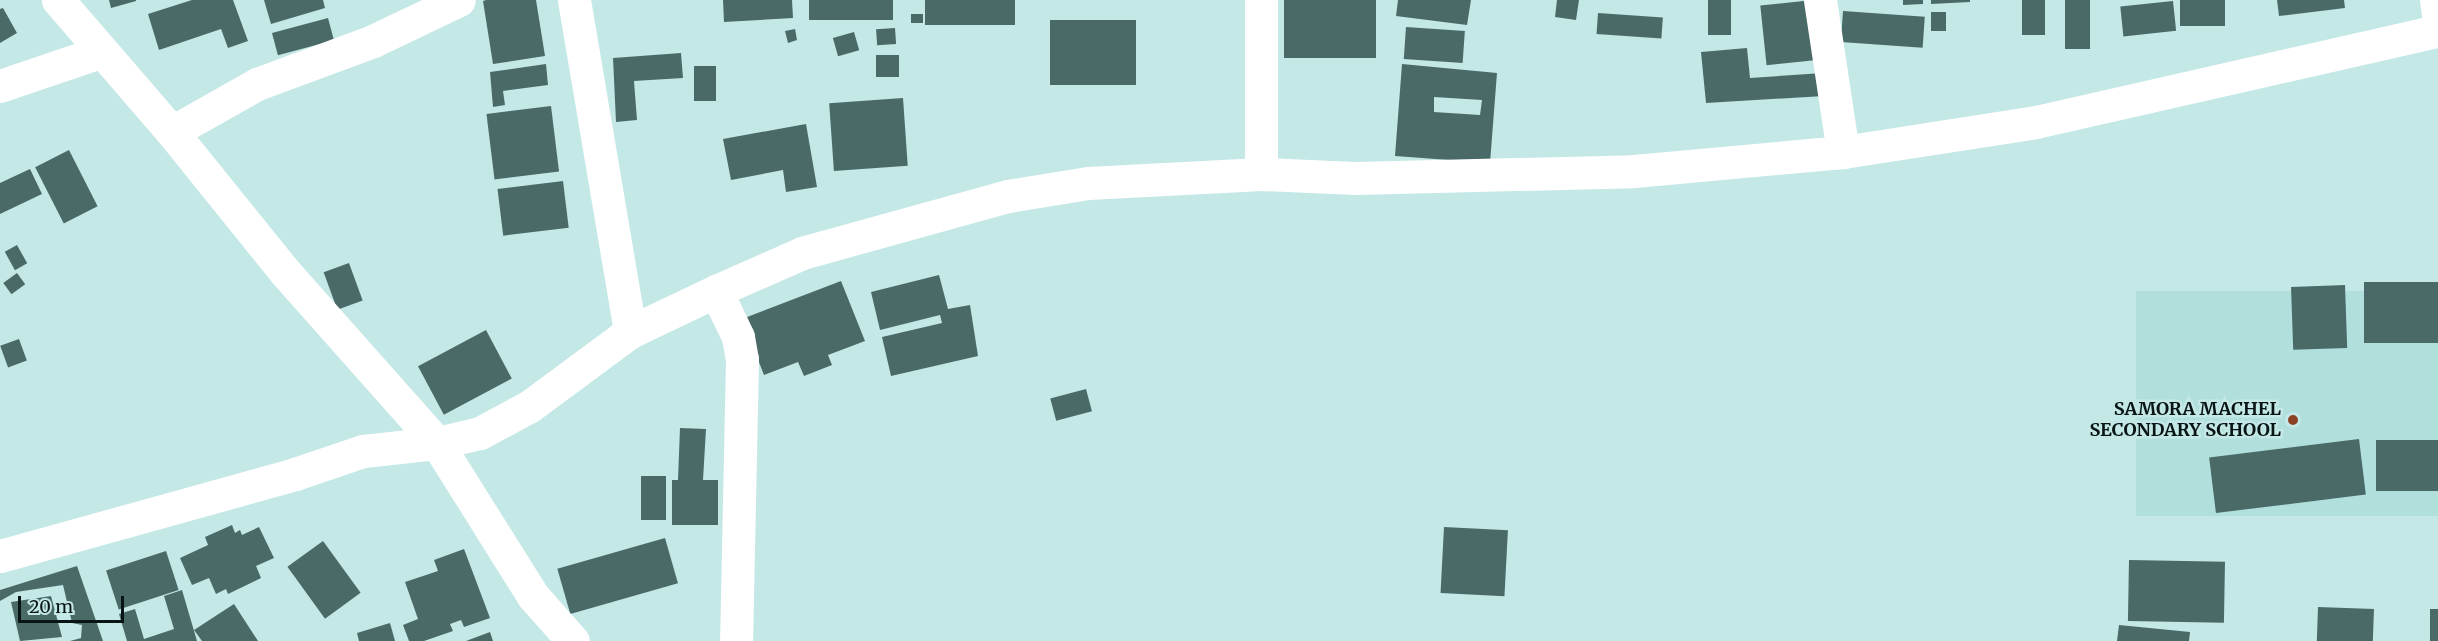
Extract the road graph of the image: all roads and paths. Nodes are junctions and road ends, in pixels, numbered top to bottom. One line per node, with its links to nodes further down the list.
1 (58, 0): 9 (street)
2 (459, 0): 11 (street)
3 (574, 0): 15 (street)
4 (1261, 0): 13 (street)
5 (1820, 0): 12 (street)
6 (2436, 0): 7 (street)
7 (2438, 14)
8 (2438, 31): 12 (street)
9 (100, 52): 10 (street); 11 (street)
10 (0, 86)
11 (172, 132): 16 (street)
12 (1843, 152): 13 (street)
13 (1261, 174): 14 (street)
14 (716, 291): 15 (street); 19 (street)
15 (630, 332): 16 (street)
16 (437, 443): 17 (street); 18 (street)
17 (0, 556)
18 (573, 641)
19 (736, 641)

